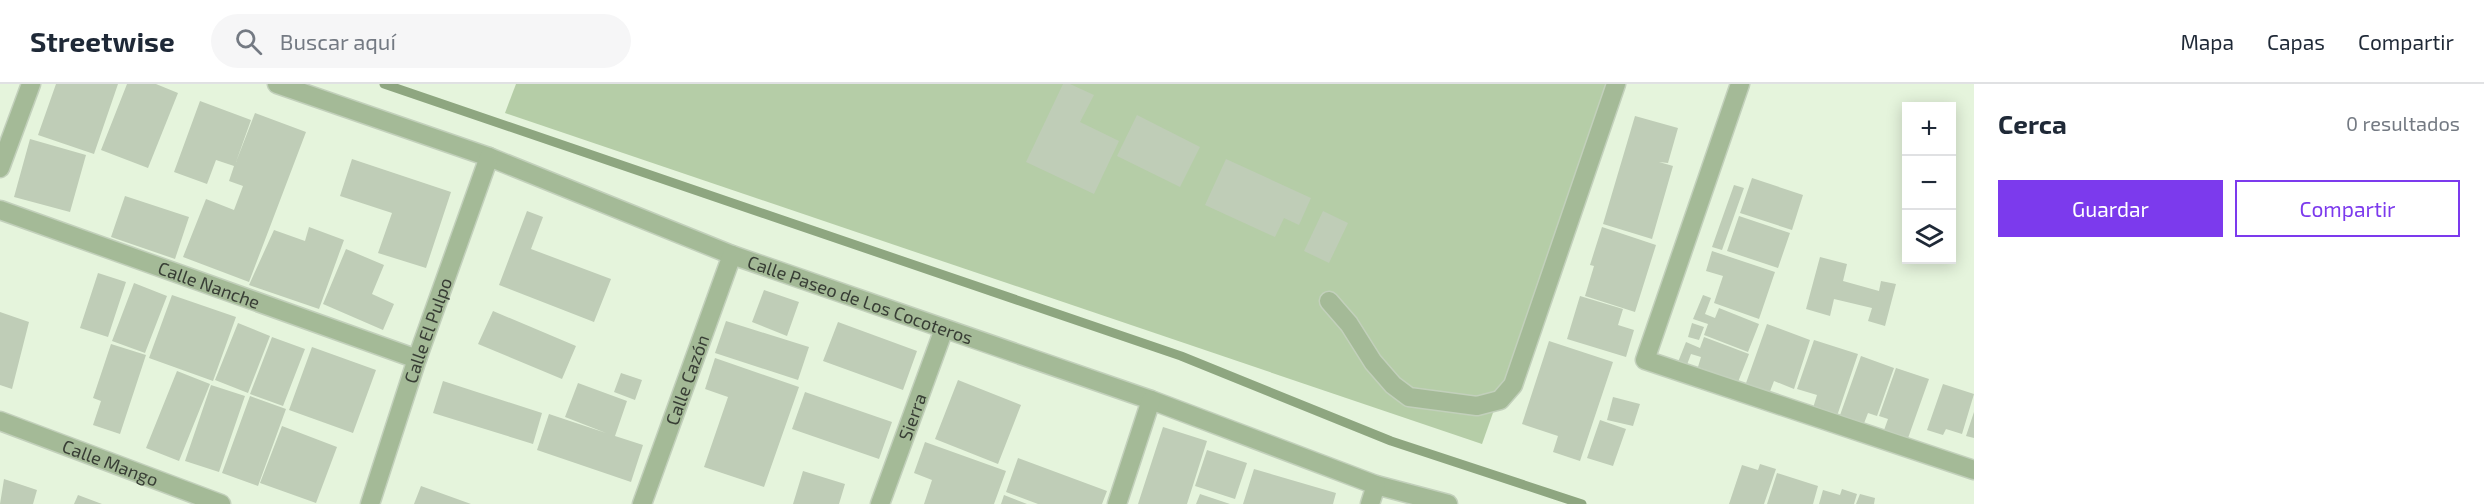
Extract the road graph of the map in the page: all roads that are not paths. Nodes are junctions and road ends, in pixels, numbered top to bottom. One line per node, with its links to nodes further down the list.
1 (31, 84): 6 (street)
2 (277, 84): 5 (street, Calle Paseo de Los Cocoteros)
3 (1616, 84): 9 (street)
4 (1740, 84): 14 (street)
5 (489, 157): 8 (street, Calle Paseo de Los Cocoteros); 11 (street, Calle El Pulpo)
6 (0, 168)
7 (0, 210): 11 (street, Calle Nanche)
8 (732, 255): 10 (street, Calle Paseo de Los Cocoteros); 18 (street, Calle Cazón)
9 (1329, 301)
10 (944, 329): 12 (street, Calle Paseo de Los Cocoteros); 19 (street, Sierra)
11 (417, 359): 17 (street, Calle El Pulpo)
12 (1151, 400): 15 (street, Calle Paseo de Los Cocoteros); 20 (street)
13 (0, 422): 16 (street, Calle Mango)
14 (1974, 470)
15 (1376, 485): 21 (street); 22 (street, Calle Paseo de Los Cocoteros)
16 (222, 504)
17 (370, 504)
18 (642, 504)
19 (880, 504)
20 (1117, 504)
21 (1370, 504)
22 (1448, 504)

